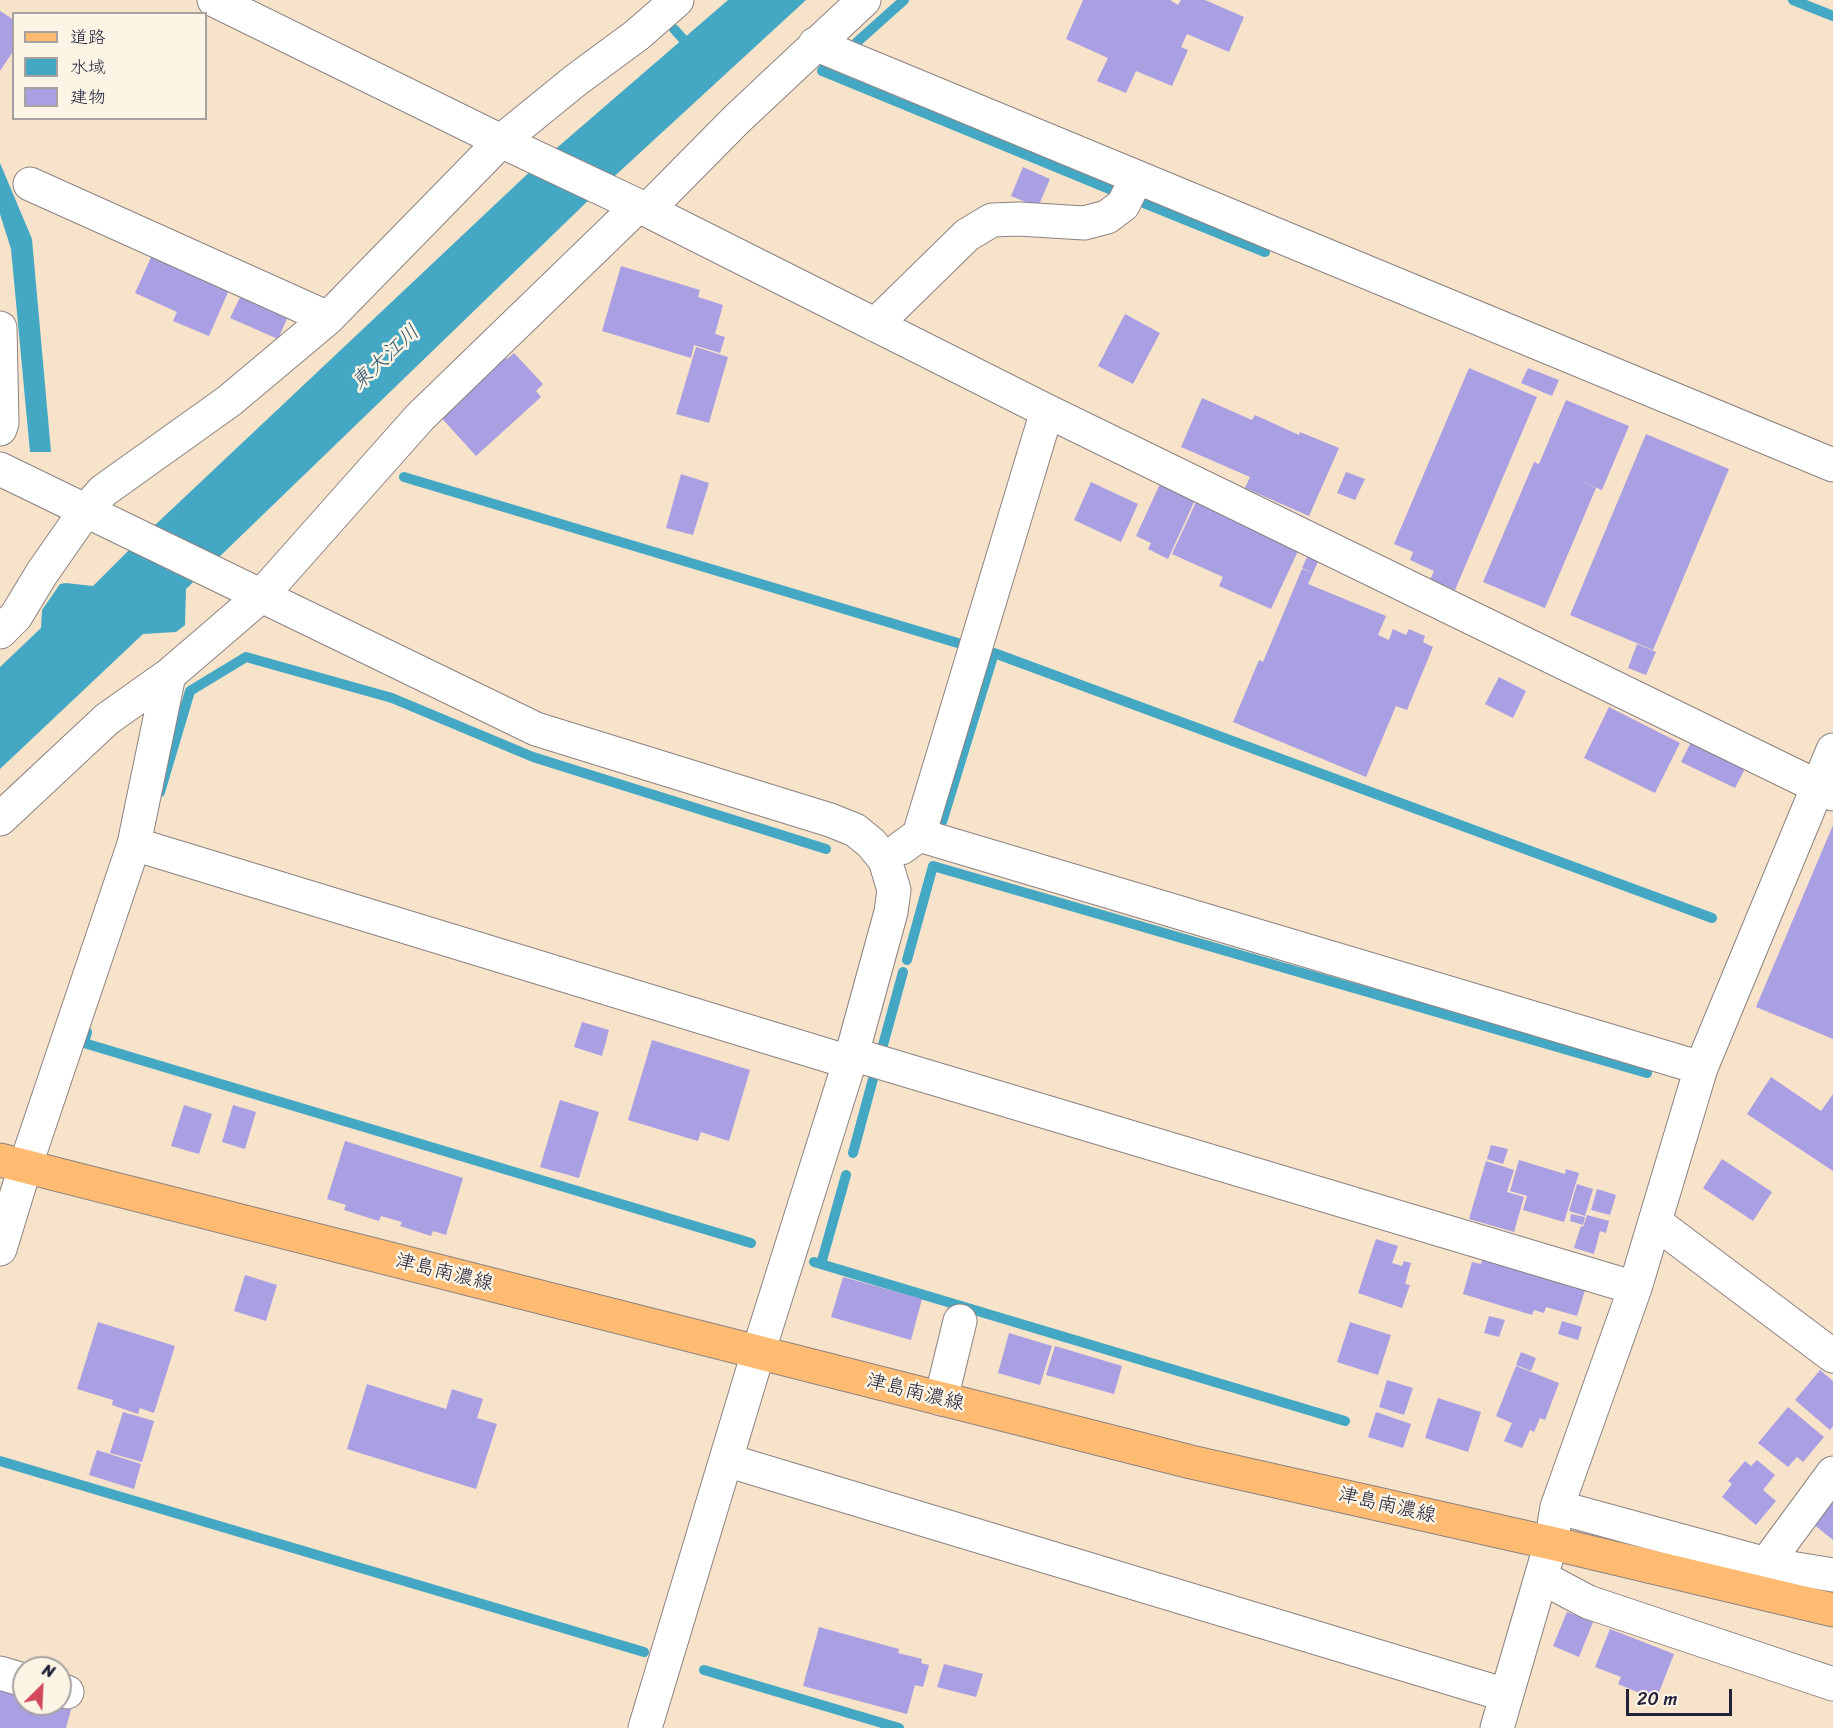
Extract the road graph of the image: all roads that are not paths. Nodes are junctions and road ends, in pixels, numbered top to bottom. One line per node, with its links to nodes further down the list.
1 (214, 0): 5 (street)
2 (676, 0): 5 (street)
3 (864, 0): 4 (street)
4 (815, 44): 6 (street); 8 (street)
5 (512, 147): 8 (street); 9 (street)
6 (1137, 177): 10 (street); 14 (street)
7 (30, 184): 9 (street)
8 (639, 207): 10 (street); 17 (street)
9 (328, 318): 16 (street)
10 (874, 325): 12 (street)
11 (0, 328): 13 (street)
12 (1047, 411): 21 (street); 23 (street)
13 (0, 429)
14 (1833, 465)
15 (0, 469): 16 (street)
16 (97, 515): 17 (street); 18 (street)
17 (255, 592): 19 (street); 25 (street)
18 (0, 632)
19 (169, 675): 22 (street); 24 (street)
20 (1833, 750): 21 (street)
21 (1826, 790): 27 (street)
22 (0, 819)
23 (919, 835): 25 (street); 27 (street)
24 (134, 844): 26 (street); 28 (street)
25 (885, 860): 26 (street)
26 (850, 1058): 31 (street); 33 (street)
27 (1701, 1068): 29 (street)
28 (12, 1163): 30 (street); 33 (main road, 津島南濃線)
29 (1655, 1222): 31 (street); 34 (street)
30 (0, 1249)
31 (1635, 1288): 38 (street)
32 (960, 1321): 35 (street)
33 (758, 1353): 35 (main road, 津島南濃線); 36 (street)
34 (1833, 1356)
35 (941, 1399): 39 (main road, 津島南濃線)
36 (726, 1460): 45 (street); 46 (street)
37 (1833, 1473): 40 (street)
38 (1557, 1507): 39 (street); 40 (street)
39 (1551, 1543): 42 (street); 43 (main road, 津島南濃線)
40 (1767, 1564): 41 (street)
41 (1833, 1575)
42 (1541, 1577): 44 (street); 45 (street)
43 (1833, 1610)
44 (1833, 1684)
45 (1506, 1695): 47 (street)
46 (645, 1728)
47 (1497, 1728)

